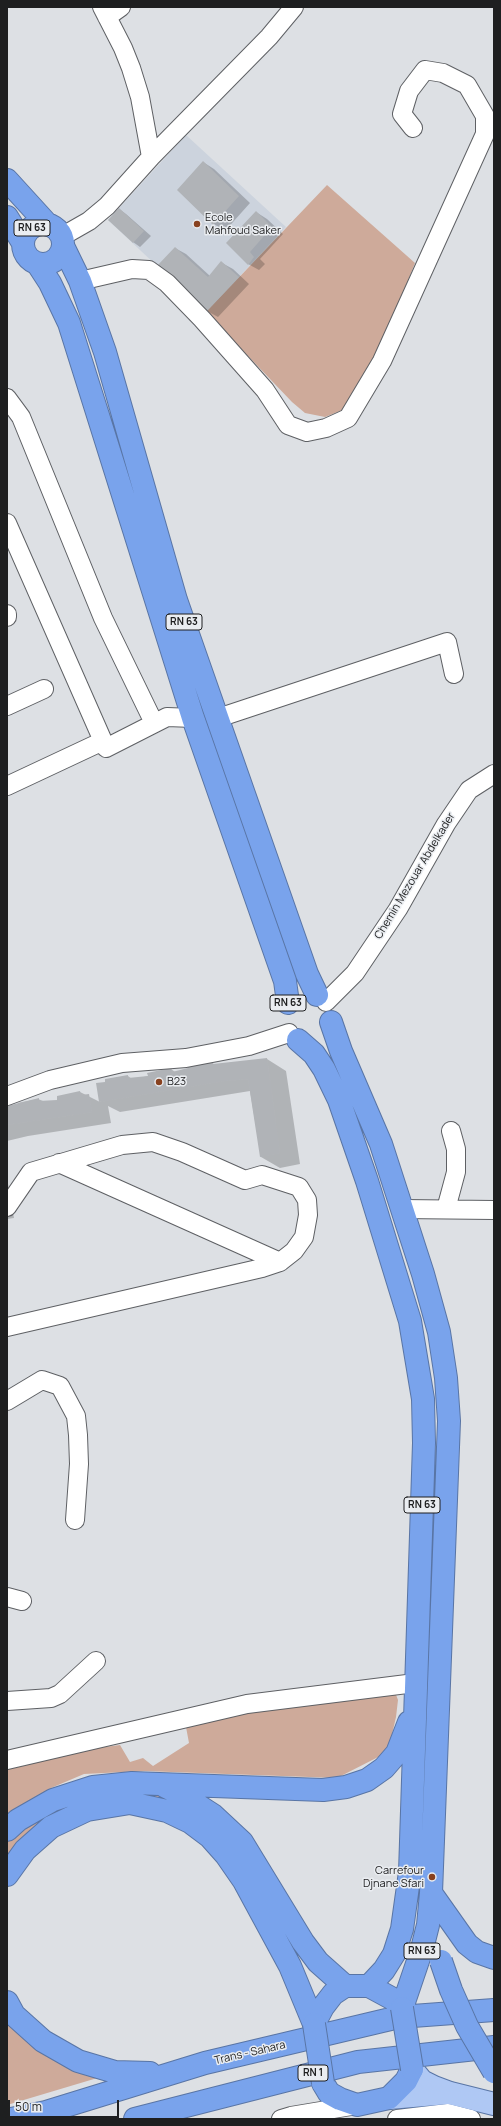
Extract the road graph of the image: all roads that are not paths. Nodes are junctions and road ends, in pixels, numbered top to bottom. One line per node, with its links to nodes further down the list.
1 (294, 7): 5 (street)
2 (110, 10): 5 (street)
3 (412, 128): 4 (street)
4 (490, 129): 11 (street)
5 (151, 158): 8 (street)
6 (7, 180): 8 (highway, RN 63)
7 (7, 217): 9 (highway, RN 63)
8 (58, 236): 9 (highway, RN 63); 10 (highway); 11 (highway, RN 63)
9 (23, 243): 10 (highway, RN 63)
10 (37, 263): 17 (highway, RN 63)
11 (80, 281): 18 (highway, RN 63)
12 (7, 398): 19 (street)
13 (7, 523): 20 (street)
14 (454, 674): 18 (street)
15 (44, 689): 16 (street)
16 (7, 706)
17 (193, 718): 19 (street); 23 (highway, RN 63)
18 (218, 718): 24 (highway, RN 63)
19 (154, 723): 20 (street)
20 (103, 741): 22 (street)
21 (494, 774): 24 (street, Chemin Mezouar Abdelkader)
22 (7, 786)
23 (288, 1003): 24 (highway, RN 63); 25 (highway, RN 63)
24 (325, 1006): 25 (highway); 30 (highway, RN 63)
25 (293, 1036): 26 (street); 38 (highway, RN 63)
26 (7, 1096)
27 (451, 1131): 31 (street)
28 (58, 1163): 29 (street); 33 (street); 33 (street)
29 (7, 1207)
30 (402, 1209): 31 (street); 44 (highway, RN 63)
31 (446, 1209): 32 (street)
32 (494, 1210)
33 (280, 1262): 34 (street)
34 (7, 1328)
35 (7, 1401): 36 (street)
36 (74, 1520)
37 (96, 1661): 39 (street)
38 (415, 1693): 40 (street); 41 (highway); 47 (highway, RN 63)
39 (7, 1701)
40 (7, 1760)
41 (160, 1784): 42 (highway); 46 (highway)
42 (7, 1830)
43 (7, 1875): 51 (highway)
44 (431, 1893): 45 (highway); 49 (highway, RN 63); 54 (highway, bridge)
45 (494, 1958)
46 (345, 1986): 47 (highway); 51 (highway)
47 (369, 1986): 49 (highway)
48 (7, 2002): 55 (highway)
49 (402, 2008): 53 (highway, RN 63, bridge)
50 (494, 2010): 55 (highway, Trans - Sahara)
51 (314, 2024): 56 (highway, bridge)
52 (494, 2047): 63 (highway, RN 1)
53 (412, 2069): 57 (main road); 58 (highway)
54 (494, 2072)
55 (170, 2073): 62 (highway, Trans - Sahara)
56 (323, 2083): 60 (highway); 61 (street)
57 (450, 2093): 58 (main road); 59 (main road)
58 (389, 2098): 60 (highway)
59 (494, 2104)
60 (357, 2105): 61 (street)
61 (286, 2117)
62 (11, 2119)
63 (135, 2119)
64 (397, 2119): 65 (street)
65 (470, 2119)

